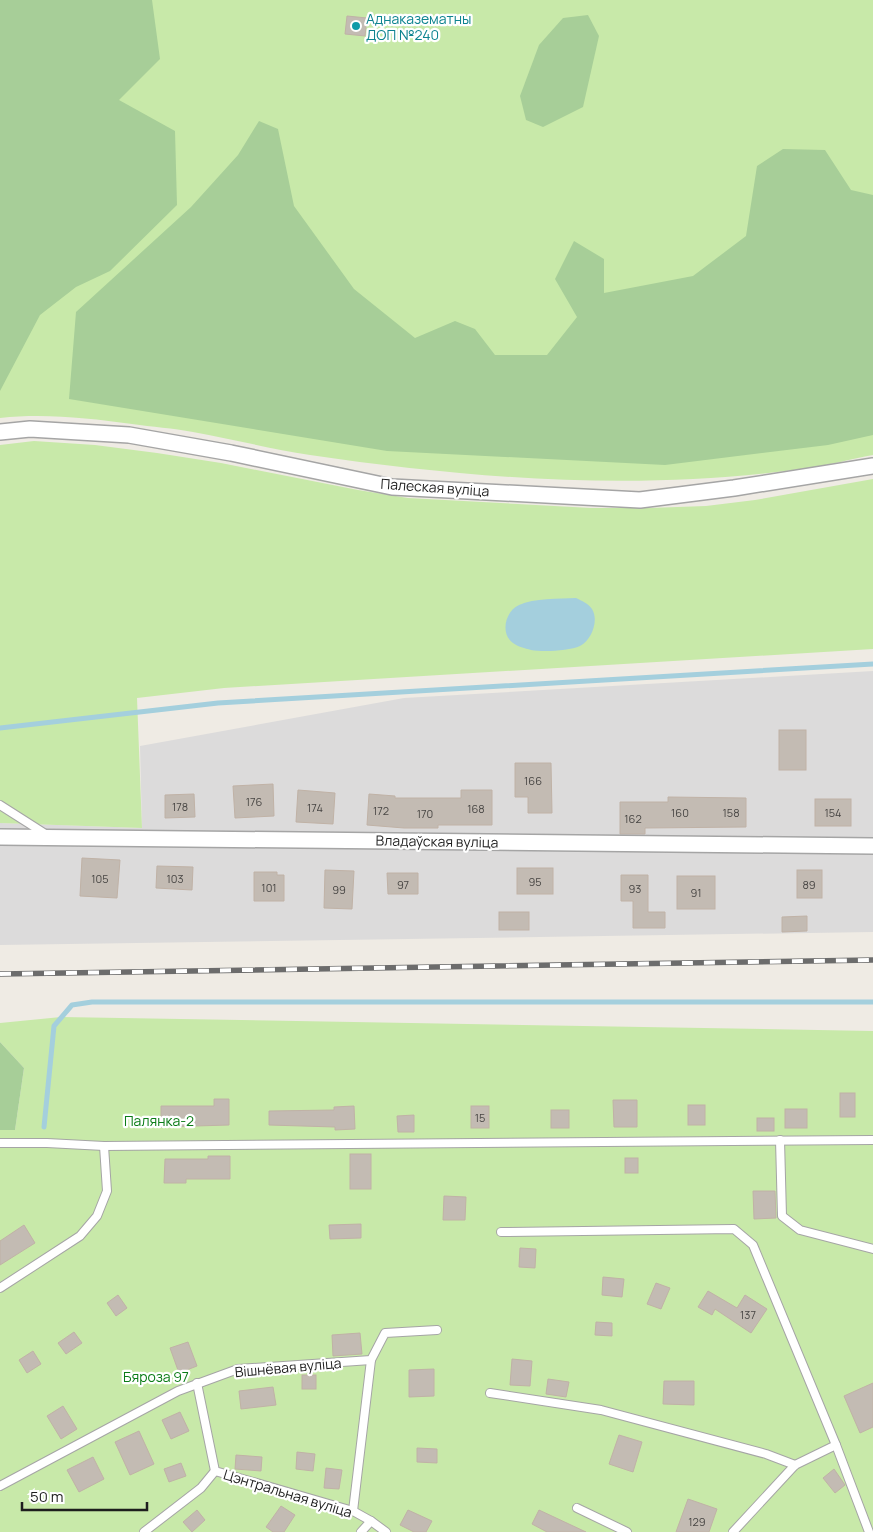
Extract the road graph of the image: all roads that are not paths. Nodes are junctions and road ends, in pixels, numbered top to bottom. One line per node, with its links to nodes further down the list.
1 (0, 432): 2 (street, Палеская вуліца)
2 (873, 466)
3 (0, 805): 5 (lane)
4 (0, 837): 5 (street, Владаўская вуліца)
5 (50, 837): 6 (street, Владаўская вуліца)
6 (873, 846)
7 (780, 1140): 8 (lane); 10 (lane); 12 (lane)
8 (873, 1140)
9 (0, 1143): 10 (lane)
10 (104, 1146): 13 (lane)
11 (501, 1232): 18 (lane)
12 (873, 1250)
13 (0, 1288)
14 (437, 1330): 15 (lane)
15 (371, 1360): 16 (lane, Вішнёвая вуліца); 23 (lane)
16 (197, 1383): 20 (lane, Цэнтральная вуліца); 21 (lane, Вішнёвая вуліца)
17 (490, 1393): 19 (lane)
18 (836, 1445): 19 (lane); 30 (lane)
19 (795, 1465): 29 (lane)
20 (215, 1471): 23 (lane, Цэнтральная вуліца); 25 (lane)
21 (0, 1486)
22 (577, 1508): 28 (lane)
23 (353, 1512): 24 (lane, Цэнтральная вуліца)
24 (371, 1521): 26 (lane); 27 (lane, Цэнтральная вуліца)
25 (144, 1532)
26 (361, 1532)
27 (386, 1532)
28 (627, 1532)
29 (732, 1532)
30 (870, 1532)

